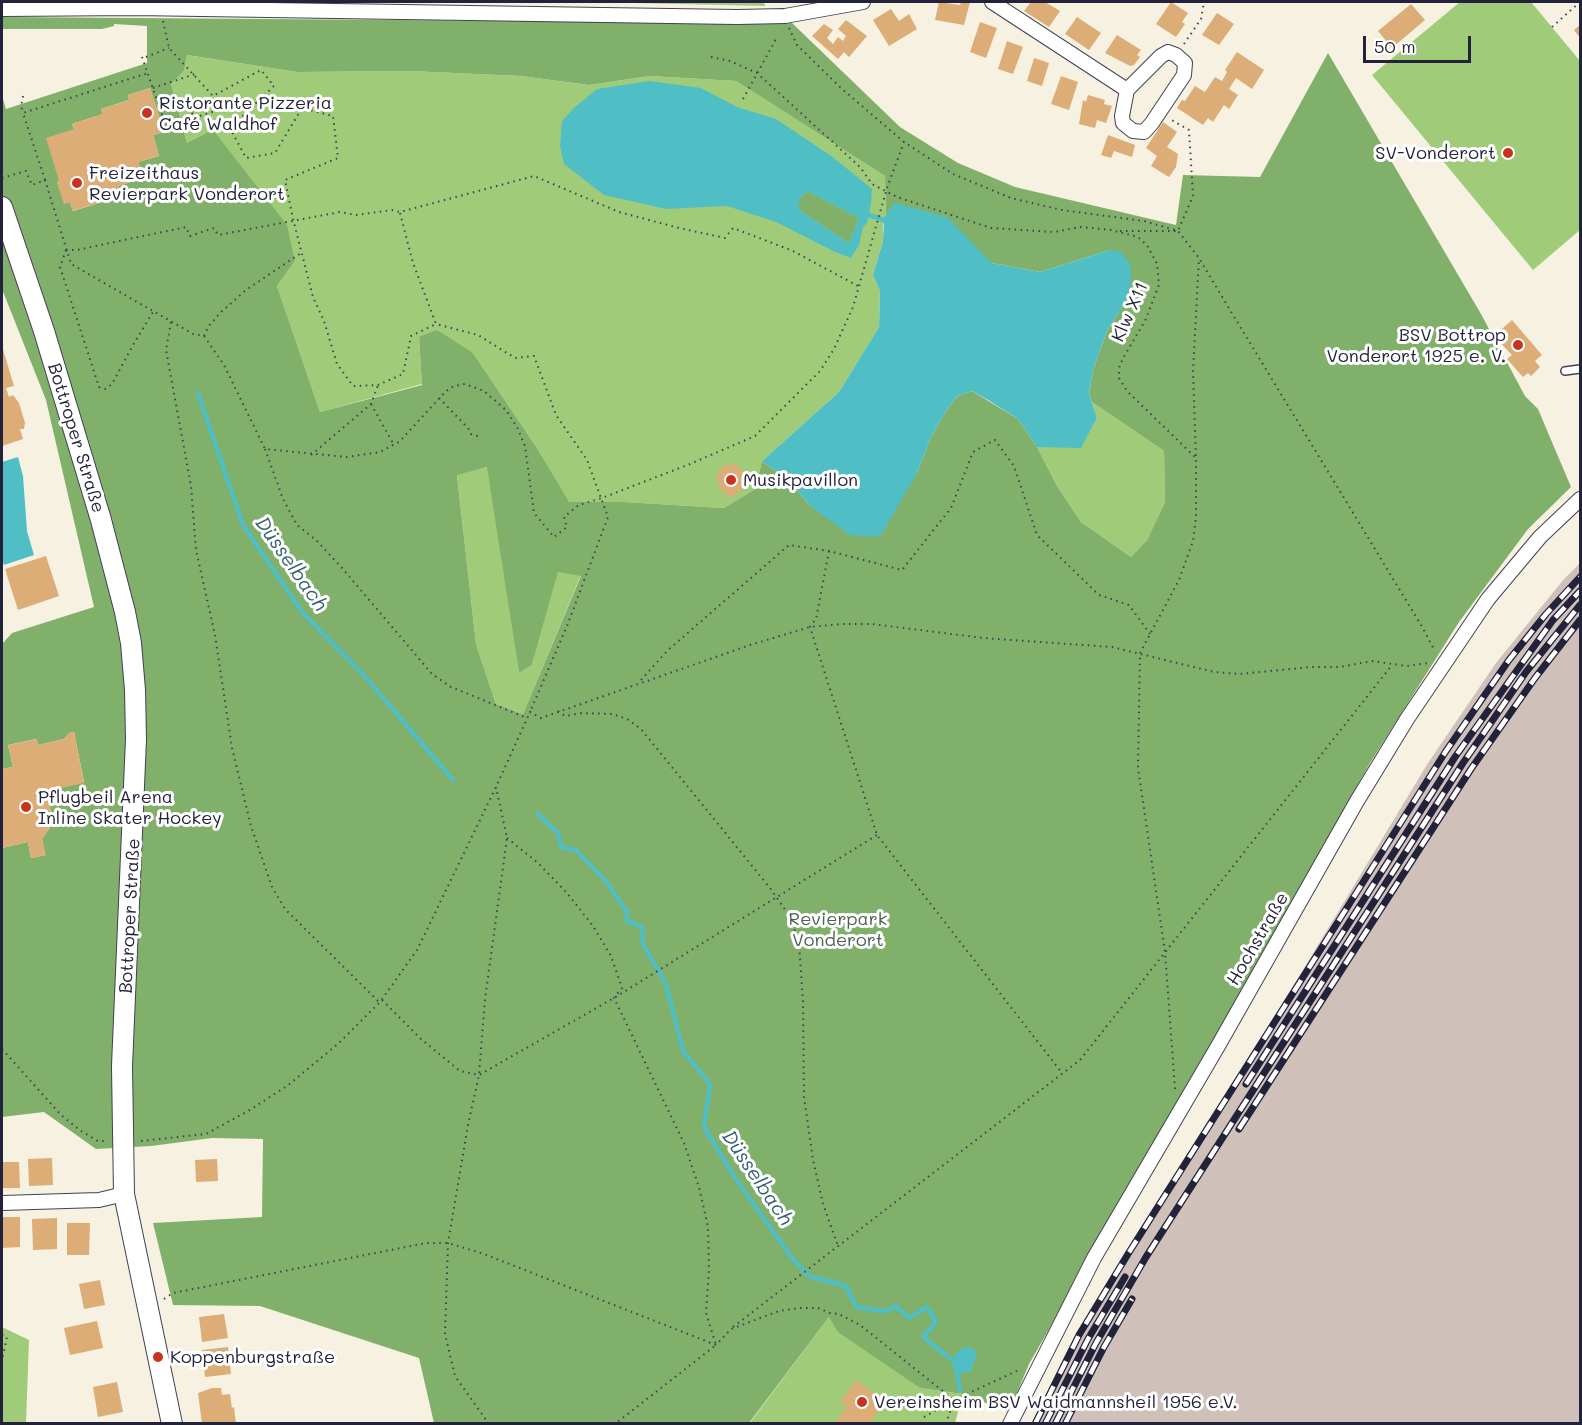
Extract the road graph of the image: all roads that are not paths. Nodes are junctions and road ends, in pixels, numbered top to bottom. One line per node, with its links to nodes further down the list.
1 (863, 2): 3 (street)
2 (992, 2): 4 (street)
3 (2, 9)
4 (1127, 90): 4 (street)
5 (2, 207): 9 (main road, Bottroper Straße)
6 (1581, 369): 7 (lane)
7 (1565, 370)
8 (1580, 499): 12 (street, Hochstraße)
9 (124, 1194): 10 (street); 11 (main road, Bottroper Straße)
10 (2, 1203)
11 (172, 1424)
12 (1010, 1424)

